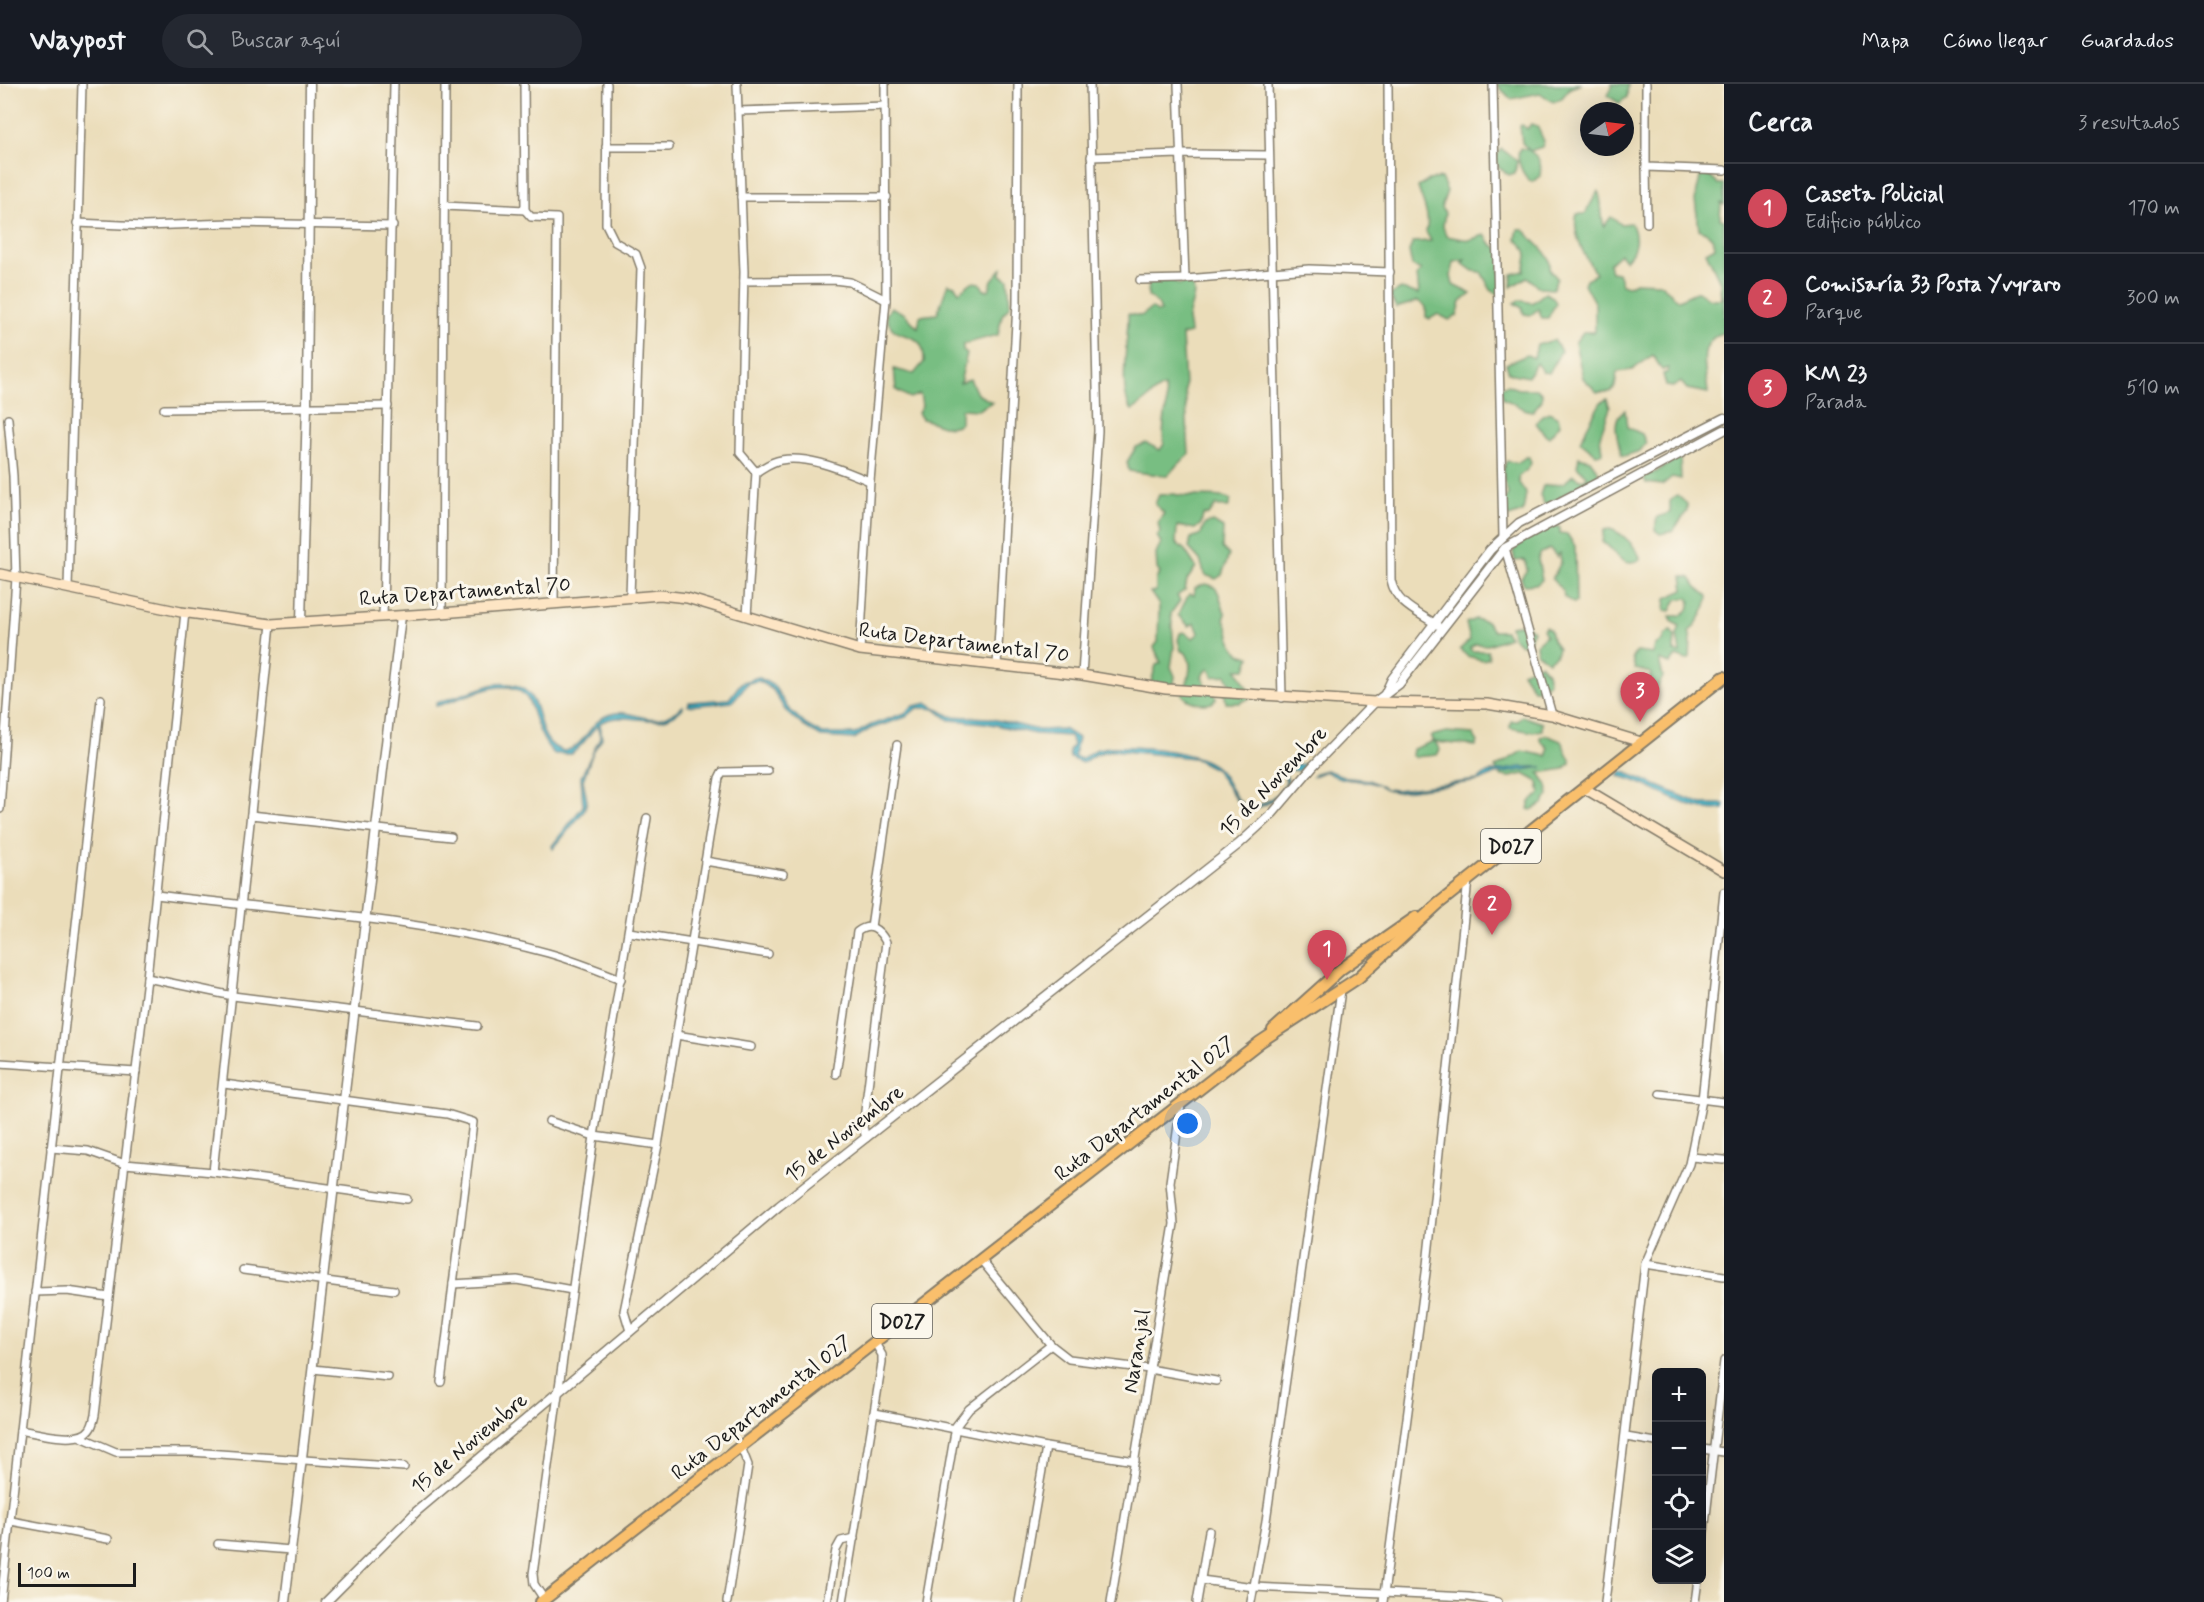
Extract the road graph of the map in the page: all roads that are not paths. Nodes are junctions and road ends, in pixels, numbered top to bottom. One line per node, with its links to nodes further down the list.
1 (82, 84): 29 (street)
2 (310, 84): 31 (street)
3 (394, 84): 32 (street)
4 (445, 84): 27 (street)
5 (524, 84): 28 (street)
6 (607, 84): 18 (street)
7 (737, 84): 17 (street)
8 (885, 84): 16 (street)
9 (1018, 84): 63 (street)
10 (1090, 84): 22 (street)
11 (1178, 84): 20 (street)
12 (1268, 84): 21 (street)
13 (1388, 84): 34 (street)
14 (1492, 84): 47 (street)
15 (1646, 84): 23 (street)
16 (885, 106): 17 (street); 26 (street)
17 (738, 111): 25 (street)
18 (606, 147): 19 (street); 52 (street)
19 (669, 147)
20 (1180, 154): 21 (street); 22 (street); 35 (street)
21 (1268, 155): 33 (street)
22 (1091, 157): 64 (street)
23 (1646, 167): 24 (street); 30 (street)
24 (1724, 170)
25 (741, 197): 26 (street); 37 (street)
26 (887, 197): 38 (street)
27 (444, 206): 28 (street); 55 (street)
28 (525, 210): 53 (street)
29 (77, 223): 31 (street); 51 (street)
30 (1647, 223)
31 (309, 225): 32 (street); 39 (street)
32 (393, 226): 40 (street)
33 (1274, 271): 34 (street); 35 (street); 66 (street)
34 (1390, 272): 61 (street)
35 (1185, 279): 36 (street)
36 (1140, 280)
37 (744, 281): 38 (street); 45 (street)
38 (886, 300): 46 (street)
39 (307, 405): 40 (street); 41 (street); 59 (street)
40 (388, 406): 57 (street)
41 (164, 409)
42 (1724, 418): 47 (street)
43 (8, 419): 50 (street)
44 (1724, 430): 48 (street)
45 (756, 472): 46 (street); 56 (street)
46 (870, 481): 62 (street)
47 (1503, 537): 61 (street)
48 (1505, 548): 61 (street); 69 (street)
49 (0, 574): 50 (main road, Ruta Departamental 70)
50 (16, 578): 51 (main road, Ruta Departamental 70); 74 (street)
51 (68, 588): 54 (main road, Ruta Departamental 70)
52 (630, 596): 53 (main road, Ruta Departamental 70); 56 (main road, Ruta Departamental 70)
53 (554, 603): 55 (main road, Ruta Departamental 70)
54 (185, 612): 60 (main road, Ruta Departamental 70); 84 (street)
55 (442, 613): 58 (main road, Ruta Departamental 70)
56 (747, 615): 62 (main road, Ruta Departamental 70)
57 (383, 616): 58 (main road, Ruta Departamental 70); 59 (main road, Ruta Departamental 70)
58 (401, 616): 77 (street)
59 (301, 621): 60 (main road, Ruta Departamental 70)
60 (271, 624): 75 (street)
61 (1438, 626): 68 (street, 15 de Noviembre)
62 (860, 650): 63 (main road, Ruta Departamental 70)
63 (997, 666): 64 (main road, Ruta Departamental 70)
64 (1082, 675): 66 (main road, Ruta Departamental 70)
65 (1724, 677): 70 (main road, Ruta Departamental 027 / D027)
66 (1282, 698): 68 (main road, Ruta Departamental 70)
67 (101, 699): 102 (street)
68 (1375, 702): 69 (main road, Ruta Departamental 70); 113 (street, 15 de Noviembre)
69 (1552, 715): 70 (main road, Ruta Departamental 70)
70 (1641, 742): 73 (main road, Ruta Departamental 027 / D027)
71 (897, 746): 88 (street)
72 (768, 771): 79 (street)
73 (1584, 788): 80 (main road); 82 (main road, Ruta Departamental 027 / D027)
74 (0, 809)
75 (251, 814): 77 (street); 86 (street)
76 (646, 818): 89 (street)
77 (376, 829): 78 (street); 87 (street)
78 (451, 837)
79 (705, 861): 81 (street); 90 (street)
80 (1724, 871)
81 (783, 874)
82 (1468, 880): 85 (main road, Ruta Departamental 027 / D027); 166 (street)
83 (1724, 891): 107 (street)
84 (156, 895): 86 (street); 92 (street)
85 (1438, 904): 94 (main road, Ruta Departamental 027 / D027); 99 (main road, Ruta Departamental 027 / D027)
86 (242, 906): 87 (street); 95 (street)
87 (366, 919): 93 (street); 96 (street)
88 (871, 927): 104 (street); 113 (street)
89 (629, 932): 90 (street); 93 (street)
90 (692, 942): 91 (street); 98 (street)
91 (768, 954)
92 (147, 978): 95 (street); 103 (street)
93 (621, 979): 112 (street)
94 (1341, 990): 99 (main road, Ruta Departamental 027 / D027); 165 (street)
95 (232, 996): 96 (street); 105 (street)
96 (355, 1011): 97 (street); 108 (street)
97 (477, 1026)
98 (676, 1035): 100 (street); 114 (street)
99 (1260, 1042): 110 (main road, Ruta Departamental 027 / D027)
100 (751, 1047)
101 (0, 1063): 102 (street)
102 (60, 1066): 103 (street); 115 (street)
103 (136, 1072): 118 (street)
104 (836, 1074)
105 (224, 1084): 108 (street); 119 (street)
106 (1660, 1094): 107 (street)
107 (1702, 1100): 109 (street); 116 (street)
108 (344, 1101): 120 (street); 127 (street)
109 (1724, 1102)
110 (1181, 1104): 122 (main road, Ruta Departamental 027 / D027); 136 (street, Naranjal)
111 (549, 1121): 112 (street)
112 (594, 1136): 114 (street); 129 (street)
113 (866, 1138): 132 (street, 15 de Noviembre)
114 (658, 1146): 132 (street)
115 (51, 1148): 118 (street); 130 (street)
116 (1691, 1157): 117 (street); 123 (street)
117 (1724, 1160)
118 (125, 1164): 119 (street); 131 (street)
119 (213, 1172): 120 (street)
120 (334, 1188): 121 (street); 126 (street)
121 (407, 1199)
122 (981, 1260): 133 (main road, Ruta Departamental 027 / D027); 134 (street)
123 (1645, 1264): 125 (street); 146 (street)
124 (243, 1270): 126 (street)
125 (1724, 1276)
126 (323, 1280): 128 (street); 137 (street)
127 (453, 1284): 129 (street); 140 (street)
128 (394, 1290)
129 (572, 1290): 141 (street)
130 (35, 1292): 131 (street); 143 (street)
131 (109, 1297): 145 (street)
132 (630, 1331): 141 (street, 15 de Noviembre)
133 (875, 1343): 142 (street); 148 (main road, Ruta Departamental 027 / D027)
134 (1050, 1345): 136 (street); 144 (street)
135 (1724, 1361): 151 (street)
136 (1149, 1368): 139 (street); 154 (street, Naranjal)
137 (313, 1369): 138 (street); 153 (street)
138 (388, 1377)
139 (1216, 1381)
140 (441, 1382)
141 (557, 1393): 167 (street); 170 (street, 15 de Noviembre)
142 (875, 1413): 144 (street); 159 (street)
143 (20, 1430): 145 (street); 156 (street)
144 (956, 1430): 149 (street); 174 (street)
145 (81, 1437): 153 (street)
146 (1626, 1437): 147 (street); 180 (street)
147 (1652, 1441)
148 (741, 1447): 167 (main road, Ruta Departamental 027 / D027); 171 (street)
149 (1046, 1448): 154 (street); 175 (street)
150 (1706, 1450): 151 (street)
151 (1713, 1451): 152 (street); 157 (street)
152 (1724, 1452)
153 (302, 1458): 155 (street); 162 (street)
154 (1135, 1461): 176 (street, Naranjal)
155 (404, 1467)
156 (10, 1521): 160 (street); 168 (street)
157 (1703, 1530)
158 (1209, 1531): 163 (street)
159 (854, 1538): 172 (street); 173 (street)
160 (108, 1539)
161 (218, 1544): 162 (street)
162 (291, 1550): 169 (street)
163 (1201, 1580): 165 (street); 177 (street)
164 (1697, 1584): 181 (street)
165 (1254, 1587): 166 (street); 178 (street)
166 (1383, 1598): 179 (street)
167 (542, 1601)
168 (1, 1602)
169 (285, 1602)
170 (326, 1602)
171 (727, 1602)
172 (827, 1602)
173 (843, 1602)
174 (926, 1602)
175 (1019, 1602)
176 (1111, 1602)
177 (1197, 1602)
178 (1251, 1602)
179 (1498, 1602)
180 (1605, 1602)
181 (1695, 1602)

